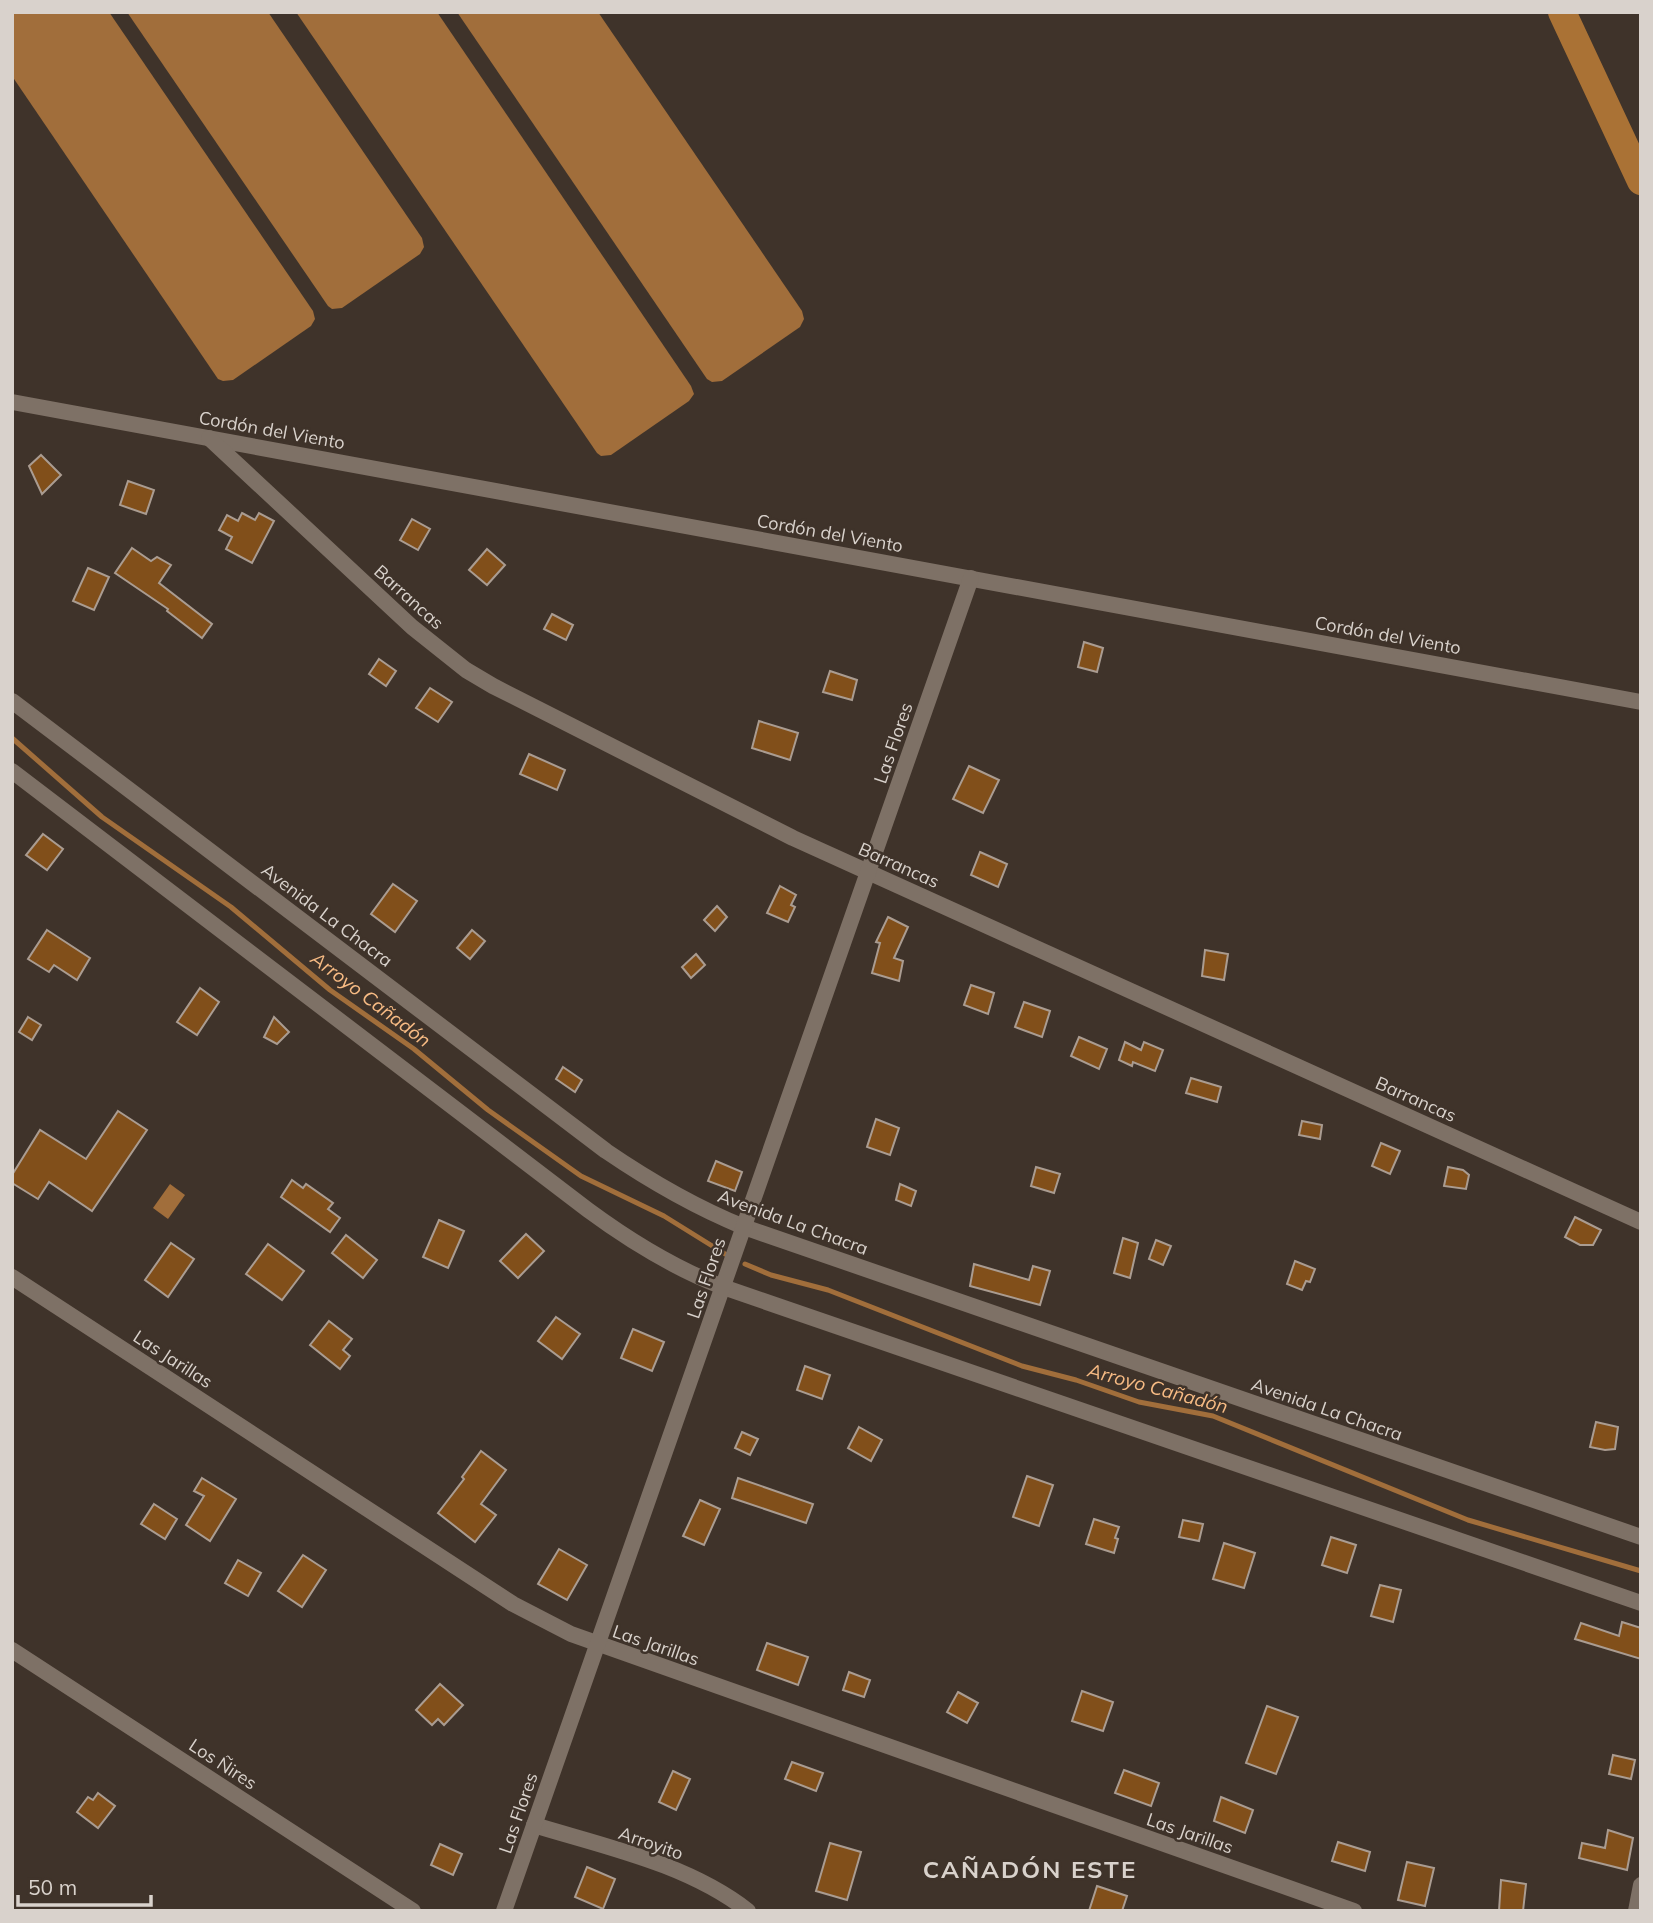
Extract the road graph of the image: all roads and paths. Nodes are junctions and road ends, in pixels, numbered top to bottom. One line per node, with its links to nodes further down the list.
1 (1562, 12): 2 (highway)
2 (1641, 181)
3 (12, 402): 4 (street, Cordón del Viento)
4 (209, 438): 5 (street, Cordón del Viento); 9 (street, Barrancas)
5 (971, 578): 7 (street, Cordón del Viento); 9 (street, Las Flores)
6 (12, 701): 11 (street, Avenida La Chacra)
7 (1641, 702)
8 (12, 771): 13 (street)
9 (868, 872): 10 (street, Barrancas); 11 (street, Las Flores)
10 (1641, 1222)
11 (744, 1227): 13 (street, Las Flores); 14 (street, Avenida La Chacra)
12 (12, 1277): 16 (street, Las Jarillas)
13 (723, 1287): 15 (street); 16 (street, Las Flores)
14 (1641, 1537)
15 (1641, 1603)
16 (597, 1644): 18 (street, Las Flores); 23 (street, Las Jarillas)
17 (12, 1650): 20 (street, Los Ñires)
18 (534, 1825): 21 (street, Las Flores); 22 (street, Arroyito)
19 (1641, 1885): 24 (street)
20 (413, 1911)
21 (504, 1911)
22 (748, 1911)
23 (1353, 1911)
24 (1636, 1911)

